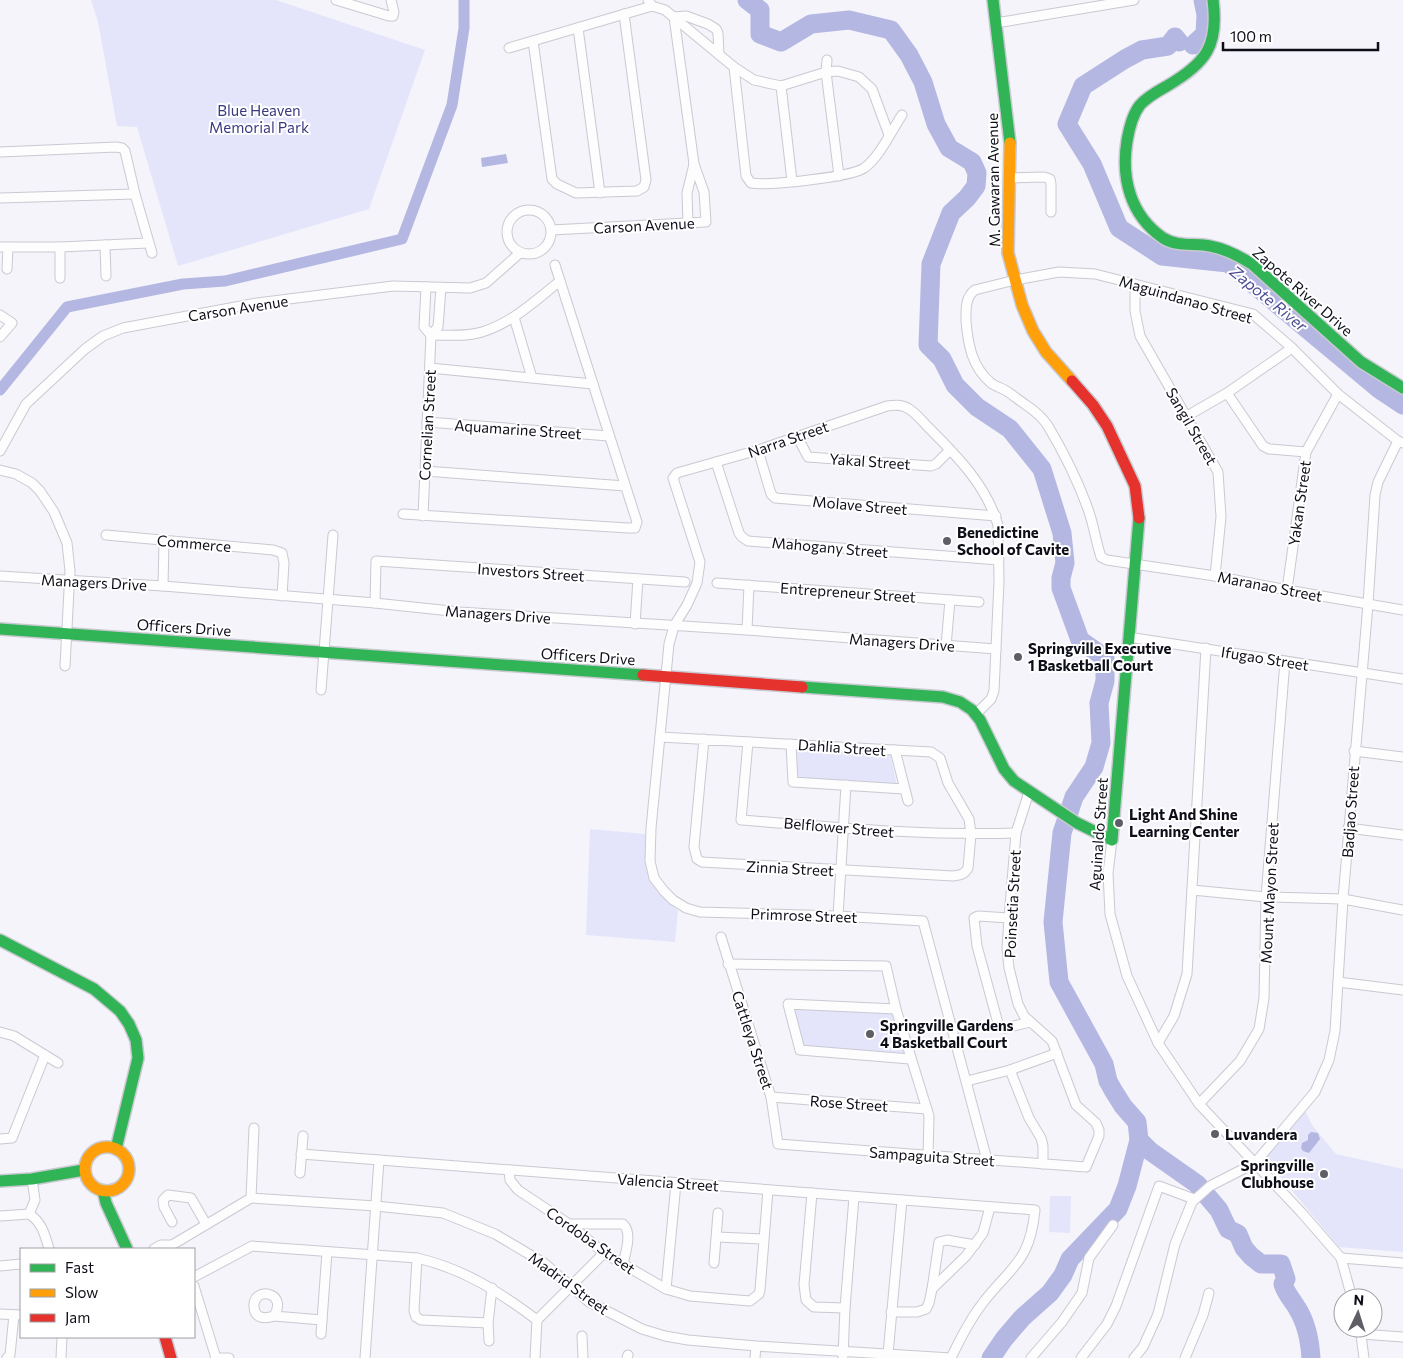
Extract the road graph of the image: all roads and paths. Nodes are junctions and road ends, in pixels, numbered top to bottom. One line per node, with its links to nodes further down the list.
1 (336, 0): 7 (street)
2 (391, 0): 7 (street)
3 (993, 0): 12 (street, M. Gawaran Avenue)
4 (1069, 0): 9 (street)
5 (1134, 0): 9 (street)
6 (1213, 0): 57 (street, Zapote River Drive)
7 (352, 3)
8 (650, 3): 10 (street); 11 (street)
9 (1070, 10): 12 (street)
10 (624, 14): 13 (street); 28 (street)
11 (674, 17): 16 (street); 16 (street); 24 (street)
12 (996, 22): 26 (street, M. Gawaran Avenue)
13 (578, 28): 14 (street); 28 (street)
14 (532, 41): 15 (street); 28 (street)
15 (509, 48)
16 (719, 55): 18 (street)
17 (827, 60): 19 (street)
18 (734, 67): 20 (street); 27 (street)
19 (826, 72): 20 (street); 22 (street); 25 (street)
20 (781, 86): 27 (street)
21 (902, 115): 22 (street)
22 (889, 135): 25 (street)
23 (0, 152): 29 (street)
24 (694, 164): 32 (street); 32 (street, Carson Avenue)
25 (839, 176): 27 (street)
26 (1010, 178): 31 (street); 44 (street, M. Gawaran Avenue)
27 (792, 181)
28 (600, 192)
29 (135, 194): 30 (street); 34 (street)
30 (0, 198)
31 (1051, 212)
32 (688, 223): 33 (street, Carson Avenue)
33 (551, 230): 38 (street); 38 (street)
34 (148, 243): 35 (street); 39 (street)
35 (105, 245): 37 (street); 42 (street)
36 (4, 247): 37 (street); 41 (street)
37 (60, 247): 43 (street)
38 (520, 252): 48 (street, Carson Avenue)
39 (152, 253)
40 (555, 265): 45 (street)
41 (7, 269)
42 (106, 276)
43 (60, 278)
44 (1015, 280): 46 (street, Maguindanao Street); 80 (street, M. Gawaran Avenue); 80 (street, Maguindanao Street)
45 (560, 281): 50 (street); 56 (street)
46 (1135, 284): 53 (street, Maguindanao Street); 60 (street, Sangil Street)
47 (426, 287): 48 (street, Carson Avenue); 51 (street, Cornelian Street); 67 (street, Carson Avenue)
48 (441, 288): 51 (street, Cornelian Street)
49 (0, 315): 52 (street)
50 (514, 317): 51 (street); 55 (street)
51 (431, 335): 54 (street, Cornelian Street)
52 (0, 337)
53 (1292, 348): 58 (street); 59 (street, Maguindanao Street)
54 (430, 368): 55 (street); 61 (street, Cornelian Street)
55 (532, 378): 56 (street)
56 (593, 384): 62 (street)
57 (1403, 388)
58 (1227, 393): 60 (street); 68 (street, Yakan Street)
59 (1338, 394): 64 (street, Maguindanao Street); 68 (street, Yakan Street)
60 (1186, 416): 82 (street, Sangil Street)
61 (427, 422): 62 (street, Aquamarine Street); 71 (street, Cornelian Street)
62 (610, 436): 72 (street)
63 (797, 436): 65 (street, Narra Street); 66 (street, Yakal Street); 66 (street, Narra Street)
64 (1400, 442): 95 (street, Badjao Street)
65 (758, 450): 69 (street, Narra Street); 75 (street, Molave Street)
66 (950, 450): 75 (street, Narra Street)
67 (0, 451)
68 (1306, 452): 89 (street, Yakan Street)
69 (716, 462): 79 (street, Mahogany Street); 98 (street, Narra Street)
70 (0, 470): 84 (street)
71 (425, 471): 72 (street); 74 (street, Cornelian Street)
72 (625, 486): 74 (street)
73 (402, 514): 74 (street)
74 (423, 516)
75 (996, 516): 79 (street, Narra Street)
76 (106, 535): 78 (street, Commerce)
77 (333, 535): 91 (street)
78 (164, 540): 88 (street); 90 (street, Commerce)
79 (999, 560): 105 (street, Narra Street)
80 (1136, 564): 82 (street, Maranao Street); 102 (street, Aguinaldo Street)
81 (0, 576): 84 (street, Managers Drive)
82 (1215, 576): 89 (street, Maranao Street)
83 (638, 579): 85 (street, Investors Street); 94 (street, Investors Street); 97 (street)
84 (69, 581): 88 (street, Managers Drive); 101 (street)
85 (685, 582)
86 (717, 583): 87 (street, Entrepreneur Street)
87 (749, 585): 92 (street, Entrepreneur Street); 100 (street)
88 (163, 586): 90 (street, Managers Drive)
89 (1287, 590): 95 (street, Maranao Street)
90 (282, 596): 91 (street, Managers Drive)
91 (329, 600): 94 (street, Managers Drive); 106 (street)
92 (950, 600): 93 (street, Entrepreneur Street); 103 (street)
93 (979, 602)
94 (375, 603): 97 (street, Managers Drive)
95 (1368, 604): 96 (street, Maranao Street); 109 (street, Badjao Street)
96 (1403, 610)
97 (635, 624): 98 (street, Managers Drive)
98 (674, 626): 100 (street, Managers Drive); 110 (street, Narra Street)
99 (0, 629): 101 (street, Officers Drive)
100 (747, 630): 103 (street, Managers Drive)
101 (67, 634): 106 (street, Officers Drive); 108 (street)
102 (1128, 637): 104 (street, Ifugao Street); 130 (street, Aguinaldo Street)
103 (946, 646): 105 (street, Managers Drive)
104 (1206, 648): 107 (street, Ifugao Street); 132 (street)
105 (996, 649): 113 (street, Narra Street)
106 (324, 653): 110 (street, Officers Drive); 112 (street)
107 (1285, 661): 109 (street, Ifugao Street); 133 (street, Mount Mayon Street)
108 (65, 666)
109 (1362, 673): 111 (street, Ifugao Street); 119 (street, Badjao Street)
110 (666, 676): 113 (street, Officers Drive); 114 (street, Primrose Street)
111 (1403, 678)
112 (321, 690)
113 (977, 713): 123 (street)
114 (660, 737): 115 (street, Dahlia Street); 136 (street, Primrose Street)
115 (704, 739): 116 (street, Dahlia Street); 131 (street, Zinnia Street)
116 (748, 742): 117 (street, Dahlia Street); 125 (street, Belflower Street)
117 (791, 744): 118 (street, Dahlia Street); 121 (street)
118 (894, 750): 122 (street); 128 (street, Dahlia Street)
119 (1354, 751): 120 (street); 126 (street, Badjao Street)
120 (1403, 757)
121 (846, 785): 122 (street); 125 (street)
122 (904, 789): 124 (street)
123 (1029, 792): 127 (street, Poinsetia Street); 130 (street)
124 (908, 801)
125 (843, 827): 128 (street, Belflower Street); 131 (street)
126 (1348, 828): 129 (street); 134 (street, Badjao Street)
127 (1016, 833): 128 (street, Belflower Street); 137 (street, Poinsetia Street)
128 (971, 834): 131 (street, Zinnia Street)
129 (1403, 835)
130 (1112, 840): 146 (street, Aguinaldo Street)
131 (840, 870): 136 (street)
132 (1192, 890): 133 (street); 146 (street)
133 (1266, 897): 134 (street); 154 (street, Mount Mayon Street)
134 (1343, 899): 135 (street); 141 (street, Badjao Street)
135 (1403, 910)
136 (838, 916): 152 (street, Primrose Street)
137 (1009, 918): 144 (street, Poinsetia Street); 144 (street)
138 (721, 937): 140 (street, Cattleya Street)
139 (0, 940): 160 (street)
140 (728, 964): 143 (street); 153 (street, Cattleya Street)
141 (1338, 982): 142 (street); 165 (street, Badjao Street)
142 (1403, 990)
143 (896, 1009): 149 (street); 149 (street)
144 (1030, 1022): 147 (street, Poinsetia Street)
145 (0, 1032): 148 (street)
146 (1158, 1043): 154 (street, Aguinaldo Street)
147 (1057, 1053): 151 (street); 167 (street, Poinsetia Street)
148 (45, 1055): 150 (street); 158 (street)
149 (910, 1058): 155 (street)
150 (58, 1063)
151 (1010, 1070): 152 (street); 166 (street)
152 (967, 1081): 164 (street, Primrose Street)
153 (771, 1097): 155 (street, Rose Street); 159 (street, Cattleya Street)
154 (1199, 1104): 165 (street, Aguinaldo Street)
155 (927, 1109): 162 (street)
156 (254, 1128): 179 (street)
157 (303, 1136): 161 (street)
158 (0, 1139)
159 (778, 1144): 162 (street, Sampaguita Street)
160 (116, 1150): 168 (street); 175 (street)
161 (301, 1154): 163 (street, Valencia Street); 170 (street)
162 (928, 1155): 164 (street, Sampaguita Street)
163 (379, 1160): 169 (street, Valencia Street); 181 (street)
164 (987, 1160): 166 (street, Sampaguita Street)
165 (1255, 1163): 178 (street); 201 (street, Aguinaldo Street)
166 (1043, 1164): 167 (street, Sampaguita Street)
167 (1086, 1167)
168 (84, 1170): 171 (street); 175 (street)
169 (509, 1170): 173 (street, Valencia Street); 188 (street, Cordoba Street)
170 (300, 1173)
171 (32, 1179): 172 (street); 184 (street)
172 (0, 1181)
173 (676, 1183): 174 (street, Valencia Street); 212 (street)
174 (768, 1190): 176 (street, Valencia Street); 191 (street, Cordoba Street)
175 (106, 1191): 195 (street)
176 (812, 1193): 177 (street, Valencia Street); 215 (street)
177 (854, 1197): 180 (street, Valencia Street); 215 (street)
178 (1197, 1197): 245 (street); 246 (street)
179 (251, 1198): 181 (street, Madrid Street); 187 (street)
180 (902, 1200): 182 (street, Valencia Street); 216 (street)
181 (376, 1206): 199 (street); 208 (street, Madrid Street)
182 (990, 1207): 192 (street); 243 (street, Valencia Street)
183 (718, 1213): 190 (street)
184 (30, 1214): 185 (street); 194 (street)
185 (0, 1216)
186 (172, 1222): 187 (street)
187 (206, 1224): 193 (street)
188 (569, 1224): 198 (street, Cordoba Street); 205 (street)
189 (1113, 1225): 244 (street)
190 (717, 1237): 191 (street); 202 (street)
191 (763, 1239): 212 (street, Cordoba Street)
192 (975, 1245): 213 (street); 213 (street)
193 (171, 1247): 196 (street)
194 (49, 1248)
195 (126, 1248)
196 (156, 1248)
197 (327, 1252): 199 (street); 207 (street); 220 (street)
198 (604, 1253): 205 (street, Cordoba Street); 208 (street)
199 (372, 1254): 200 (street); 239 (street)
200 (417, 1258): 209 (street); 222 (street)
201 (1341, 1258): 203 (street); 210 (street, Aguinaldo Street)
202 (714, 1263)
203 (1403, 1263)
204 (20, 1264): 206 (street)
205 (623, 1265): 212 (street, Cordoba Street)
206 (0, 1266)
207 (195, 1276)
208 (570, 1287): 221 (street); 231 (street, Madrid Street)
209 (492, 1288): 221 (street); 222 (street)
210 (1349, 1288)
211 (195, 1289): 237 (street)
212 (666, 1289)
213 (932, 1289): 216 (street)
214 (1209, 1293): 247 (street)
215 (845, 1308): 233 (street)
216 (891, 1312): 232 (street)
217 (0, 1314): 218 (street)
218 (17, 1315): 234 (street)
219 (274, 1316): 220 (street)
220 (322, 1320): 223 (street)
221 (537, 1320): 240 (street)
222 (488, 1323): 230 (street)
223 (321, 1334)
224 (1383, 1334): 226 (street)
225 (582, 1336): 241 (street)
226 (1403, 1336)
227 (62, 1338): 235 (street)
228 (165, 1338): 236 (street)
229 (1361, 1338): 248 (street)
230 (489, 1341)
231 (756, 1346): 233 (street, Madrid Street); 242 (street)
232 (888, 1354): 233 (street, Madrid Street); 243 (street, Madrid Street)
233 (843, 1355)
234 (7, 1358)
235 (61, 1358)
236 (171, 1358)
237 (216, 1358): 238 (street)
238 (229, 1358)
239 (365, 1358)
240 (535, 1358)
241 (583, 1358)
242 (755, 1358)
243 (952, 1358)
244 (1031, 1358)
245 (1081, 1358)
246 (1134, 1358)
247 (1185, 1358)
248 (1364, 1358)

